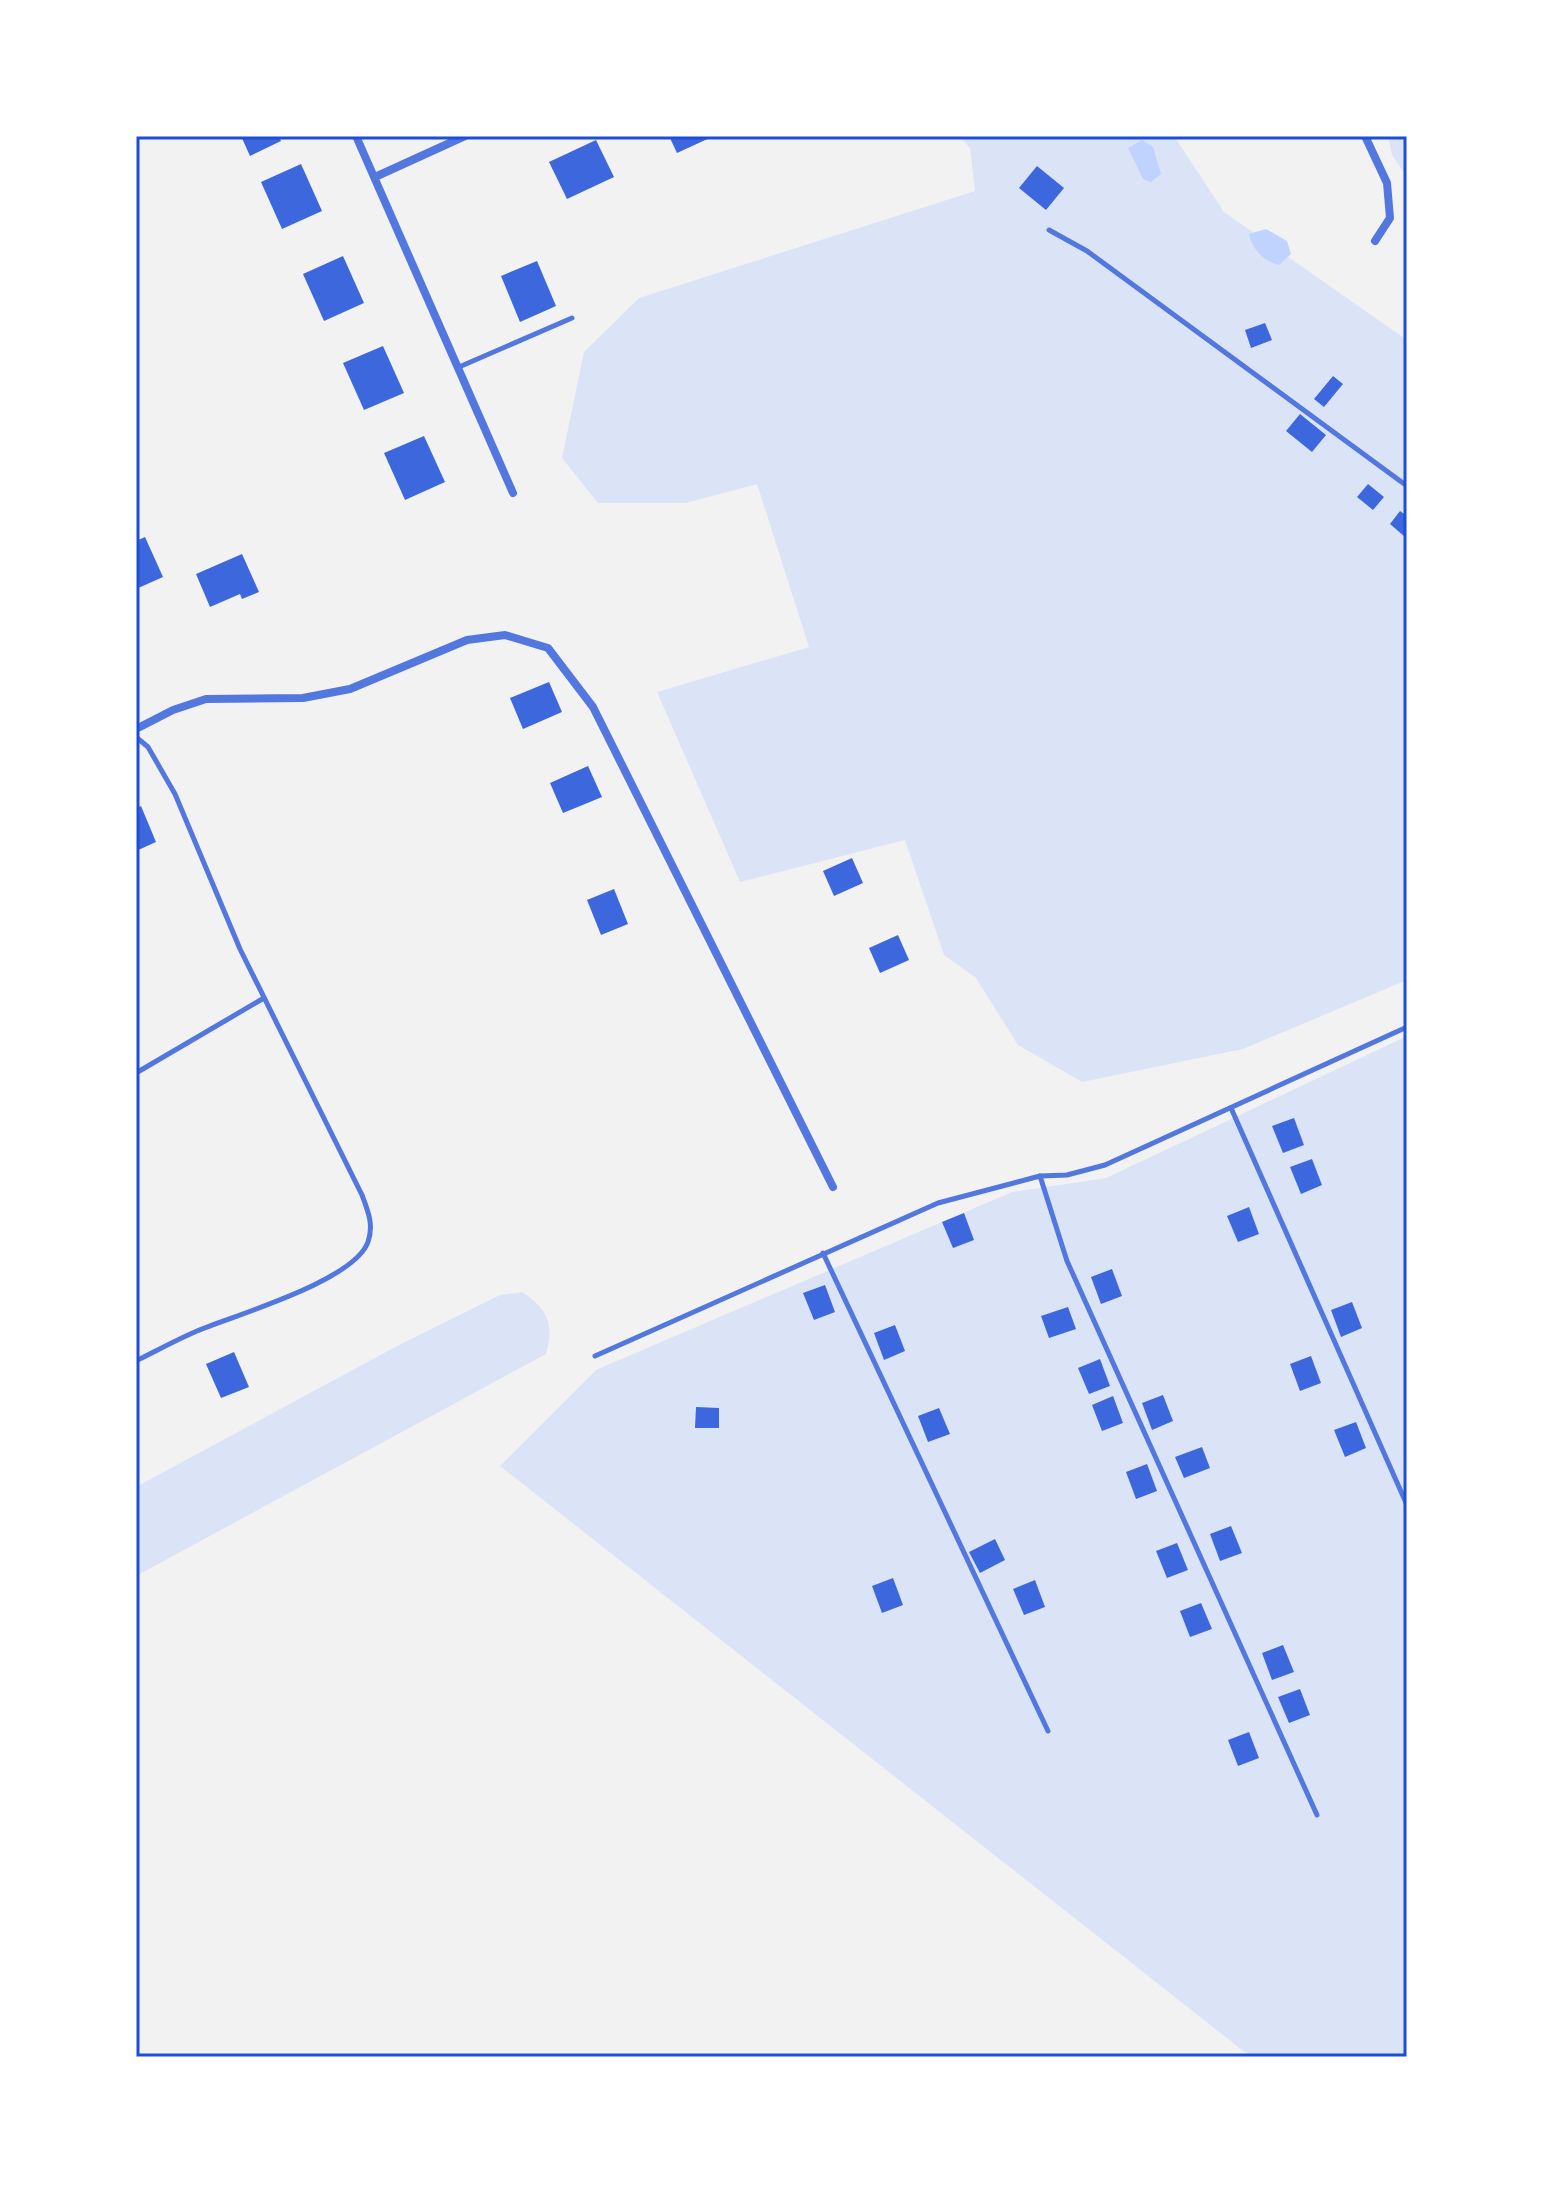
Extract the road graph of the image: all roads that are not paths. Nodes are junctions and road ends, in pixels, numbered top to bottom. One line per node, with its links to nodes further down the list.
1 (356, 136): 4 (street)
2 (465, 136): 4 (street)
3 (1365, 136): 6 (street)
4 (375, 177): 8 (street)
5 (1049, 230): 9 (lane)
6 (1375, 241)
7 (572, 318): 8 (lane)
8 (459, 367): 10 (street)
9 (1407, 486)
10 (513, 493)
11 (136, 729): 18 (street)
12 (136, 737): 13 (lane)
13 (264, 998): 15 (lane); 21 (lane)
14 (1407, 1027): 16 (lane)
15 (136, 1073)
16 (1231, 1108): 17 (lane); 22 (lane)
17 (1040, 1176): 19 (lane); 24 (lane)
18 (833, 1187)
19 (823, 1253): 20 (lane); 23 (lane)
20 (595, 1356)
21 (136, 1361)
22 (1407, 1505)
23 (1048, 1731)
24 (1317, 1815)

